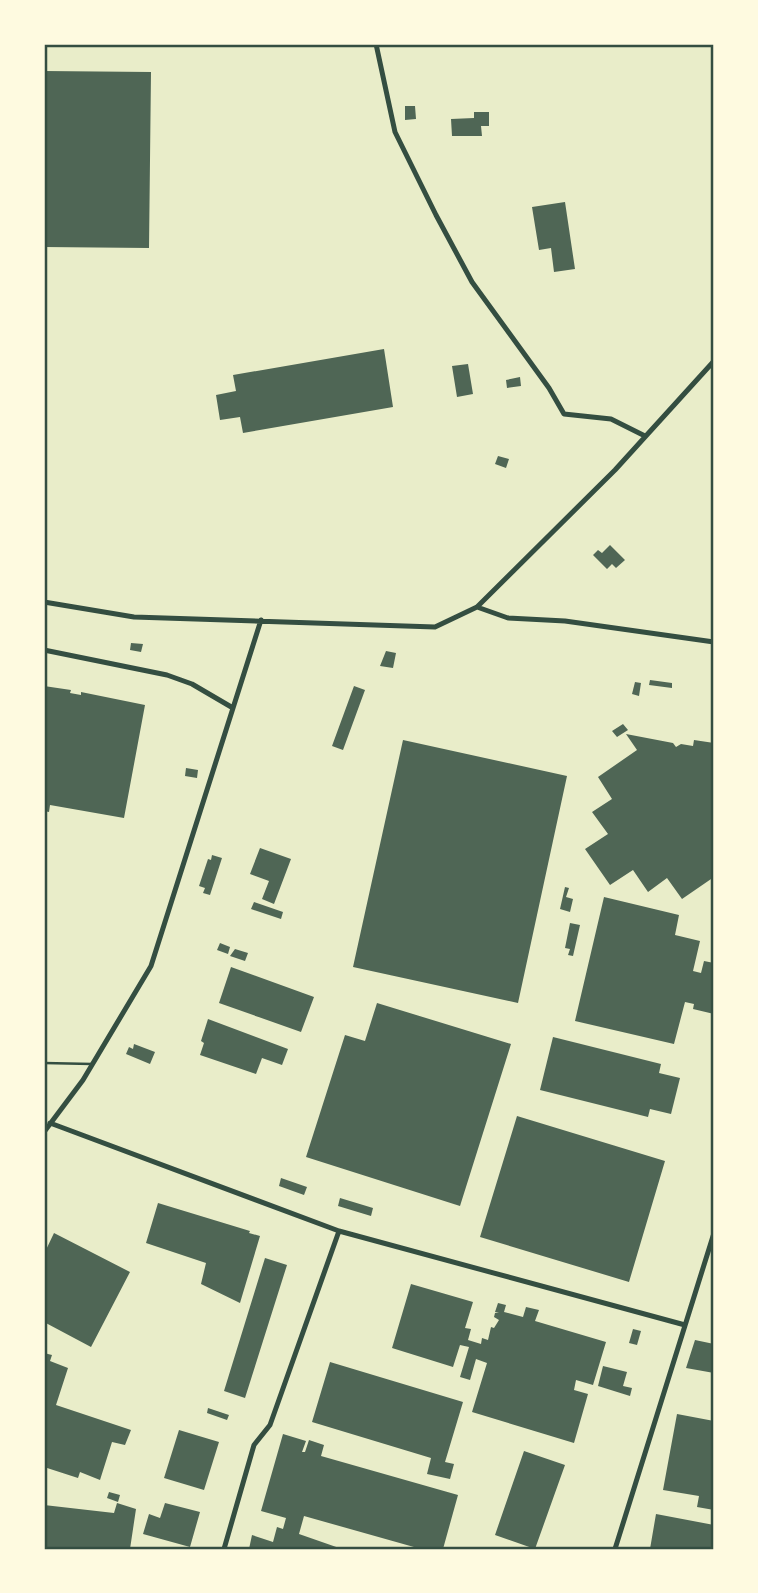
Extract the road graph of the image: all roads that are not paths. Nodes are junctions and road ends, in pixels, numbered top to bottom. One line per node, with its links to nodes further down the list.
1 (376, 44): 3 (street)
2 (714, 361): 3 (street)
3 (645, 436): 5 (street)
4 (44, 601): 6 (street)
5 (477, 607): 6 (street); 7 (street)
6 (261, 620): 9 (street)
7 (714, 642)
8 (44, 650): 9 (street)
9 (233, 708): 11 (street)
10 (44, 1063): 11 (lane)
11 (92, 1065): 12 (street)
12 (50, 1123): 13 (street); 14 (street)
13 (44, 1132)
14 (340, 1231): 16 (street); 17 (street)
15 (714, 1233): 16 (street)
16 (685, 1325): 18 (street)
17 (224, 1549)
18 (615, 1549)

